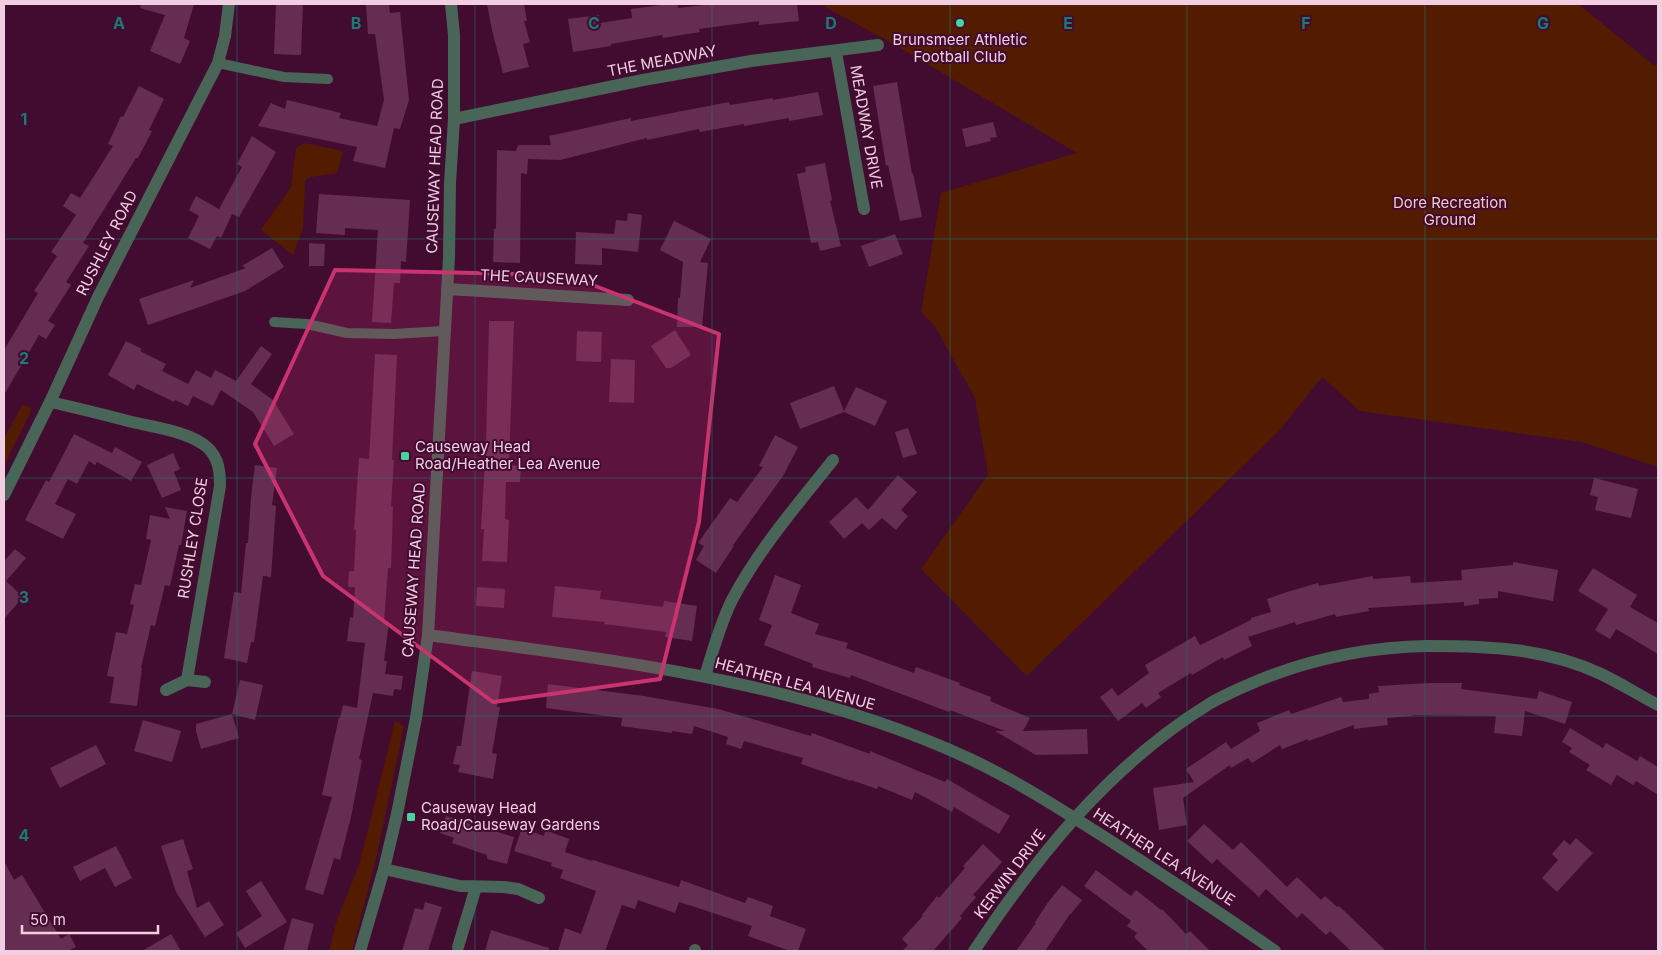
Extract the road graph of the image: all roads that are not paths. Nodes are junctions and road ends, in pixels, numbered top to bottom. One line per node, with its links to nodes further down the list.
1 (229, 4): 5 (street, RUSHLEY ROAD)
2 (451, 4): 7 (street, CAUSEWAY HEAD ROAD)
3 (878, 45): 4 (street, THE MEADWAY)
4 (836, 52): 7 (street, THE MEADWAY); 8 (street, MEADWAY DRIVE)
5 (218, 63): 6 (lane); 13 (street, RUSHLEY ROAD)
6 (328, 80)
7 (454, 119): 9 (street, CAUSEWAY HEAD ROAD)
8 (864, 209)
9 (447, 289): 10 (street, THE CAUSEWAY); 12 (street, CAUSEWAY HEAD ROAD)
10 (628, 300)
11 (274, 322): 12 (lane)
12 (444, 331): 16 (street, CAUSEWAY HEAD ROAD)
13 (50, 402): 15 (street, RUSHLEY ROAD); 18 (street, RUSHLEY CLOSE)
14 (833, 460): 17 (street)
15 (4, 495)
16 (428, 636): 17 (street, HEATHER LEA AVENUE); 23 (street, CAUSEWAY HEAD ROAD)
17 (706, 676): 22 (street, HEATHER LEA AVENUE)
18 (187, 680): 19 (street); 20 (street)
19 (205, 682)
20 (166, 690)
21 (1658, 705): 22 (street, KERWIN DRIVE)
22 (1075, 818): 28 (street, KERWIN DRIVE); 29 (street, HEATHER LEA AVENUE)
23 (384, 868): 24 (street); 27 (street, CAUSEWAY HEAD ROAD)
24 (476, 887): 25 (street); 26 (street)
25 (539, 898)
26 (458, 947)
27 (360, 951)
28 (974, 951)
29 (1274, 951)

